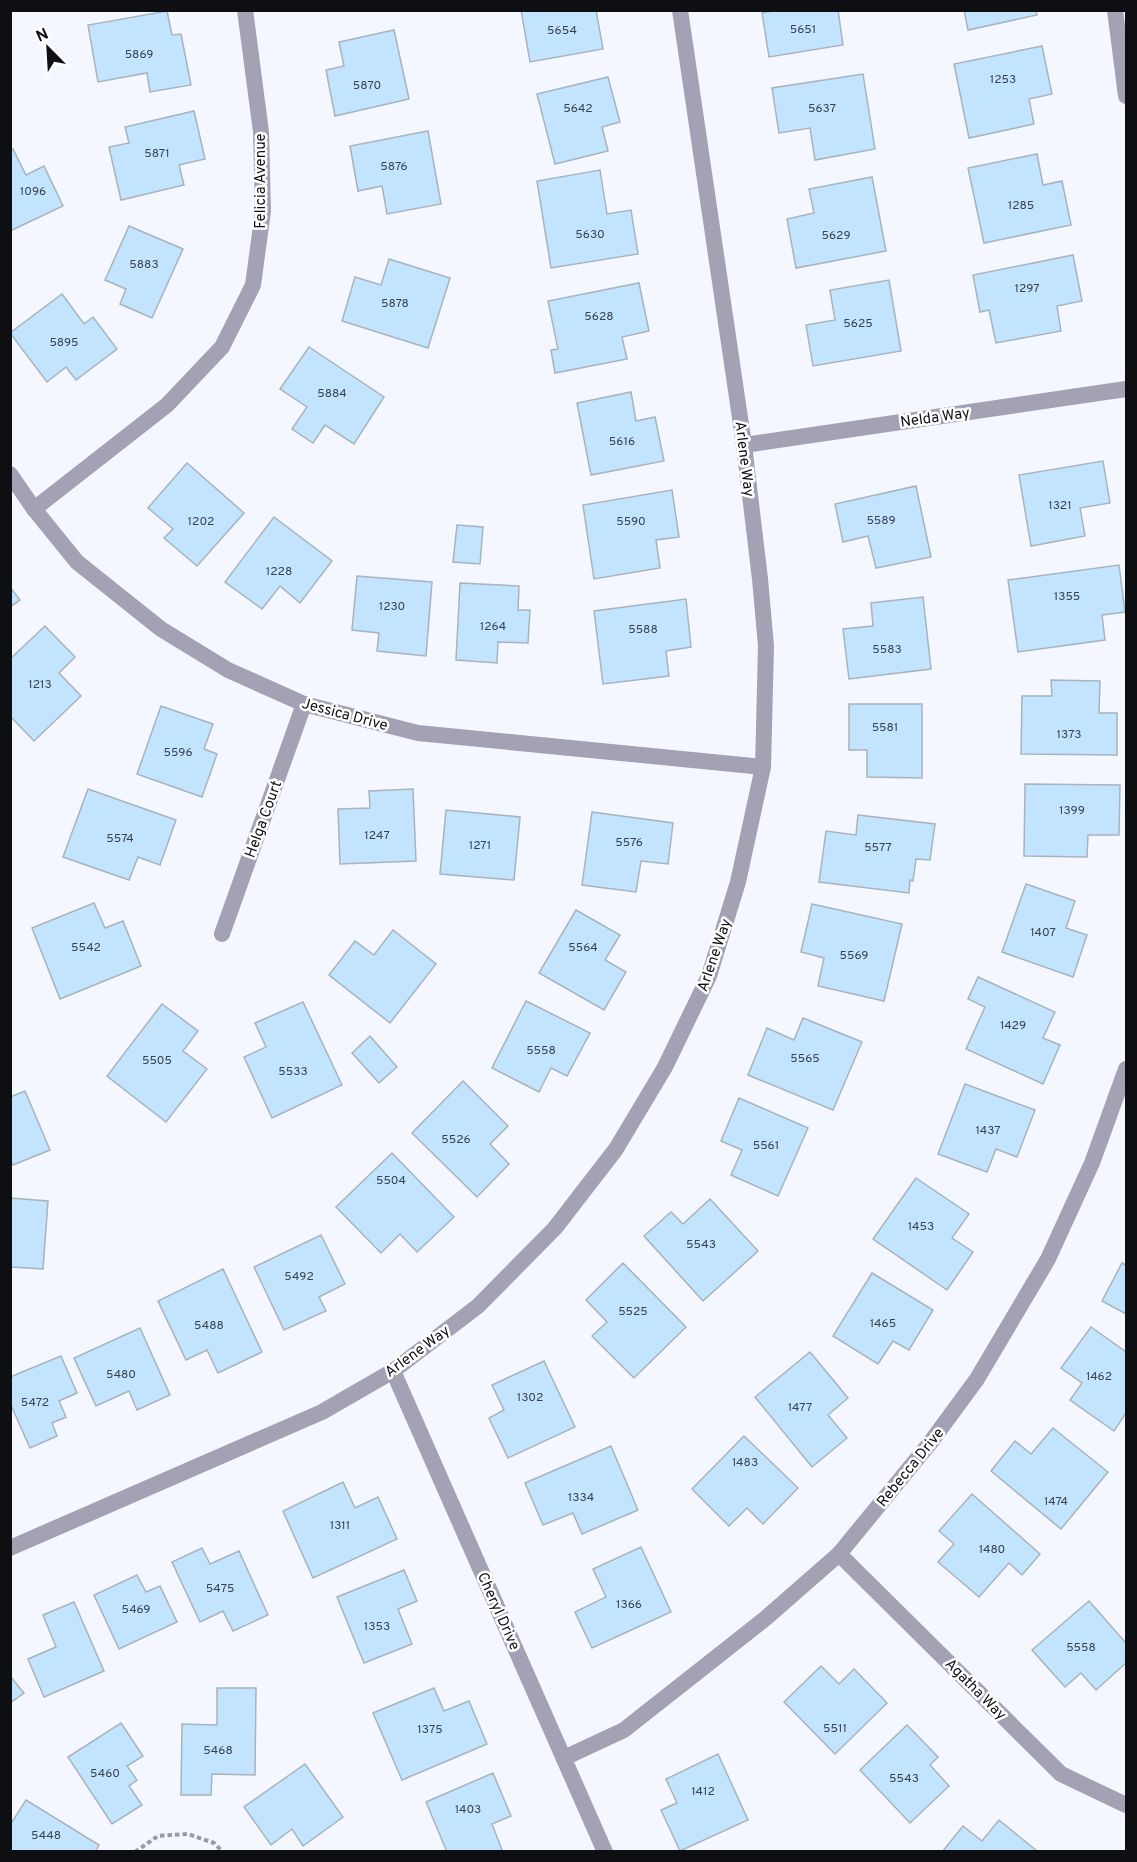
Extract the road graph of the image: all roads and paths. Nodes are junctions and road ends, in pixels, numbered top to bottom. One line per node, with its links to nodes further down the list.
1 (245, 10): 8 (street, Felicia Avenue)
2 (680, 10): 6 (street, Arlene Way)
3 (1115, 10): 4 (street)
4 (1126, 96)
5 (1126, 389): 6 (street, Nelda Way)
6 (744, 445): 10 (street, Arlene Way)
7 (10, 474): 8 (street, Jessica Drive)
8 (34, 509): 9 (street, Jessica Drive)
9 (304, 704): 10 (street, Jessica Drive); 11 (street, Helga Court)
10 (763, 767): 13 (street, Arlene Way)
11 (222, 934)
12 (1126, 1069): 15 (street, Rebecca Drive)
13 (393, 1371): 14 (street, Arlene Way); 16 (street, Cheryl Drive)
14 (10, 1548)
15 (839, 1554): 16 (street, Rebecca Drive); 17 (street, Agatha Way)
16 (564, 1758): 20 (street, Cheryl Drive)
17 (1126, 1804)
18 (135, 1851): 19 (path)
19 (223, 1851)
20 (605, 1851)

